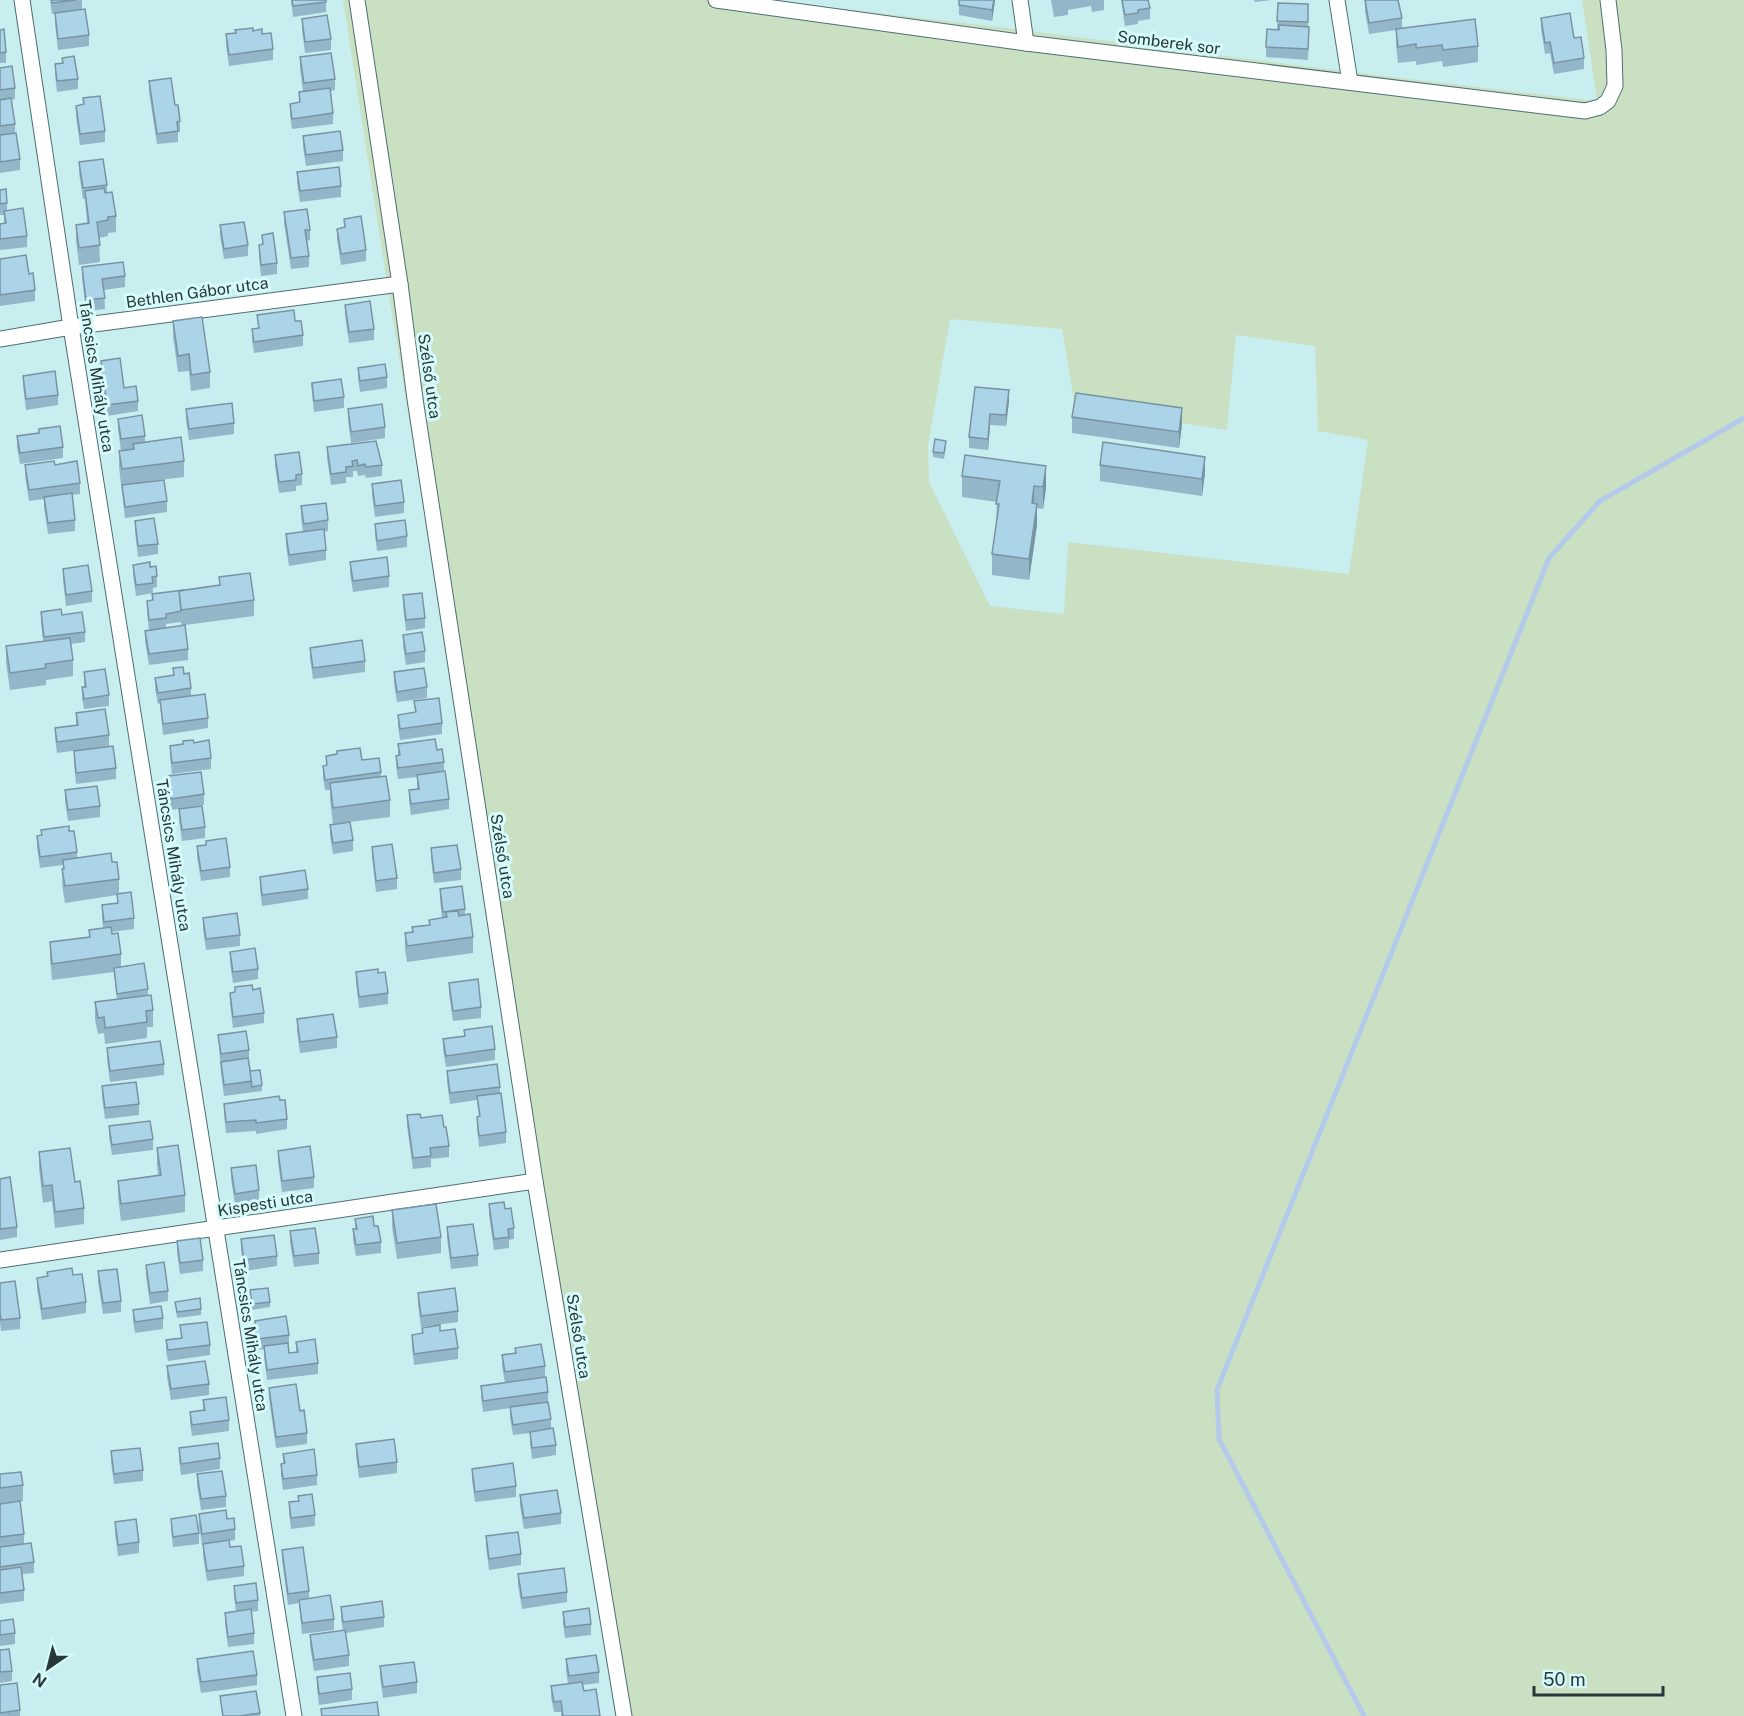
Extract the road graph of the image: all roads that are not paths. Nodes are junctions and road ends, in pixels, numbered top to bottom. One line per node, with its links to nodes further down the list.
1 (22, 0): 10 (street, Táncsics Mihály utca)
2 (357, 0): 9 (street, Szélső utca)
3 (716, 0): 7 (street, Somberek sor)
4 (1020, 0): 7 (street)
5 (1337, 0): 8 (street)
6 (1608, 0): 8 (street, Somberek sor)
7 (1026, 43): 8 (street, Somberek sor)
8 (1350, 82)
9 (400, 284): 10 (street, Bethlen Gábor utca); 12 (street, Szélső utca)
10 (71, 327): 11 (street, Bethlen Gábor utca); 13 (street, Táncsics Mihály utca)
11 (0, 339)
12 (535, 1181): 13 (street, Kispesti utca); 16 (street, Szélső utca)
13 (216, 1229): 14 (street, Kispesti utca); 15 (street, Táncsics Mihály utca)
14 (0, 1260)
15 (294, 1716)
16 (624, 1716)

